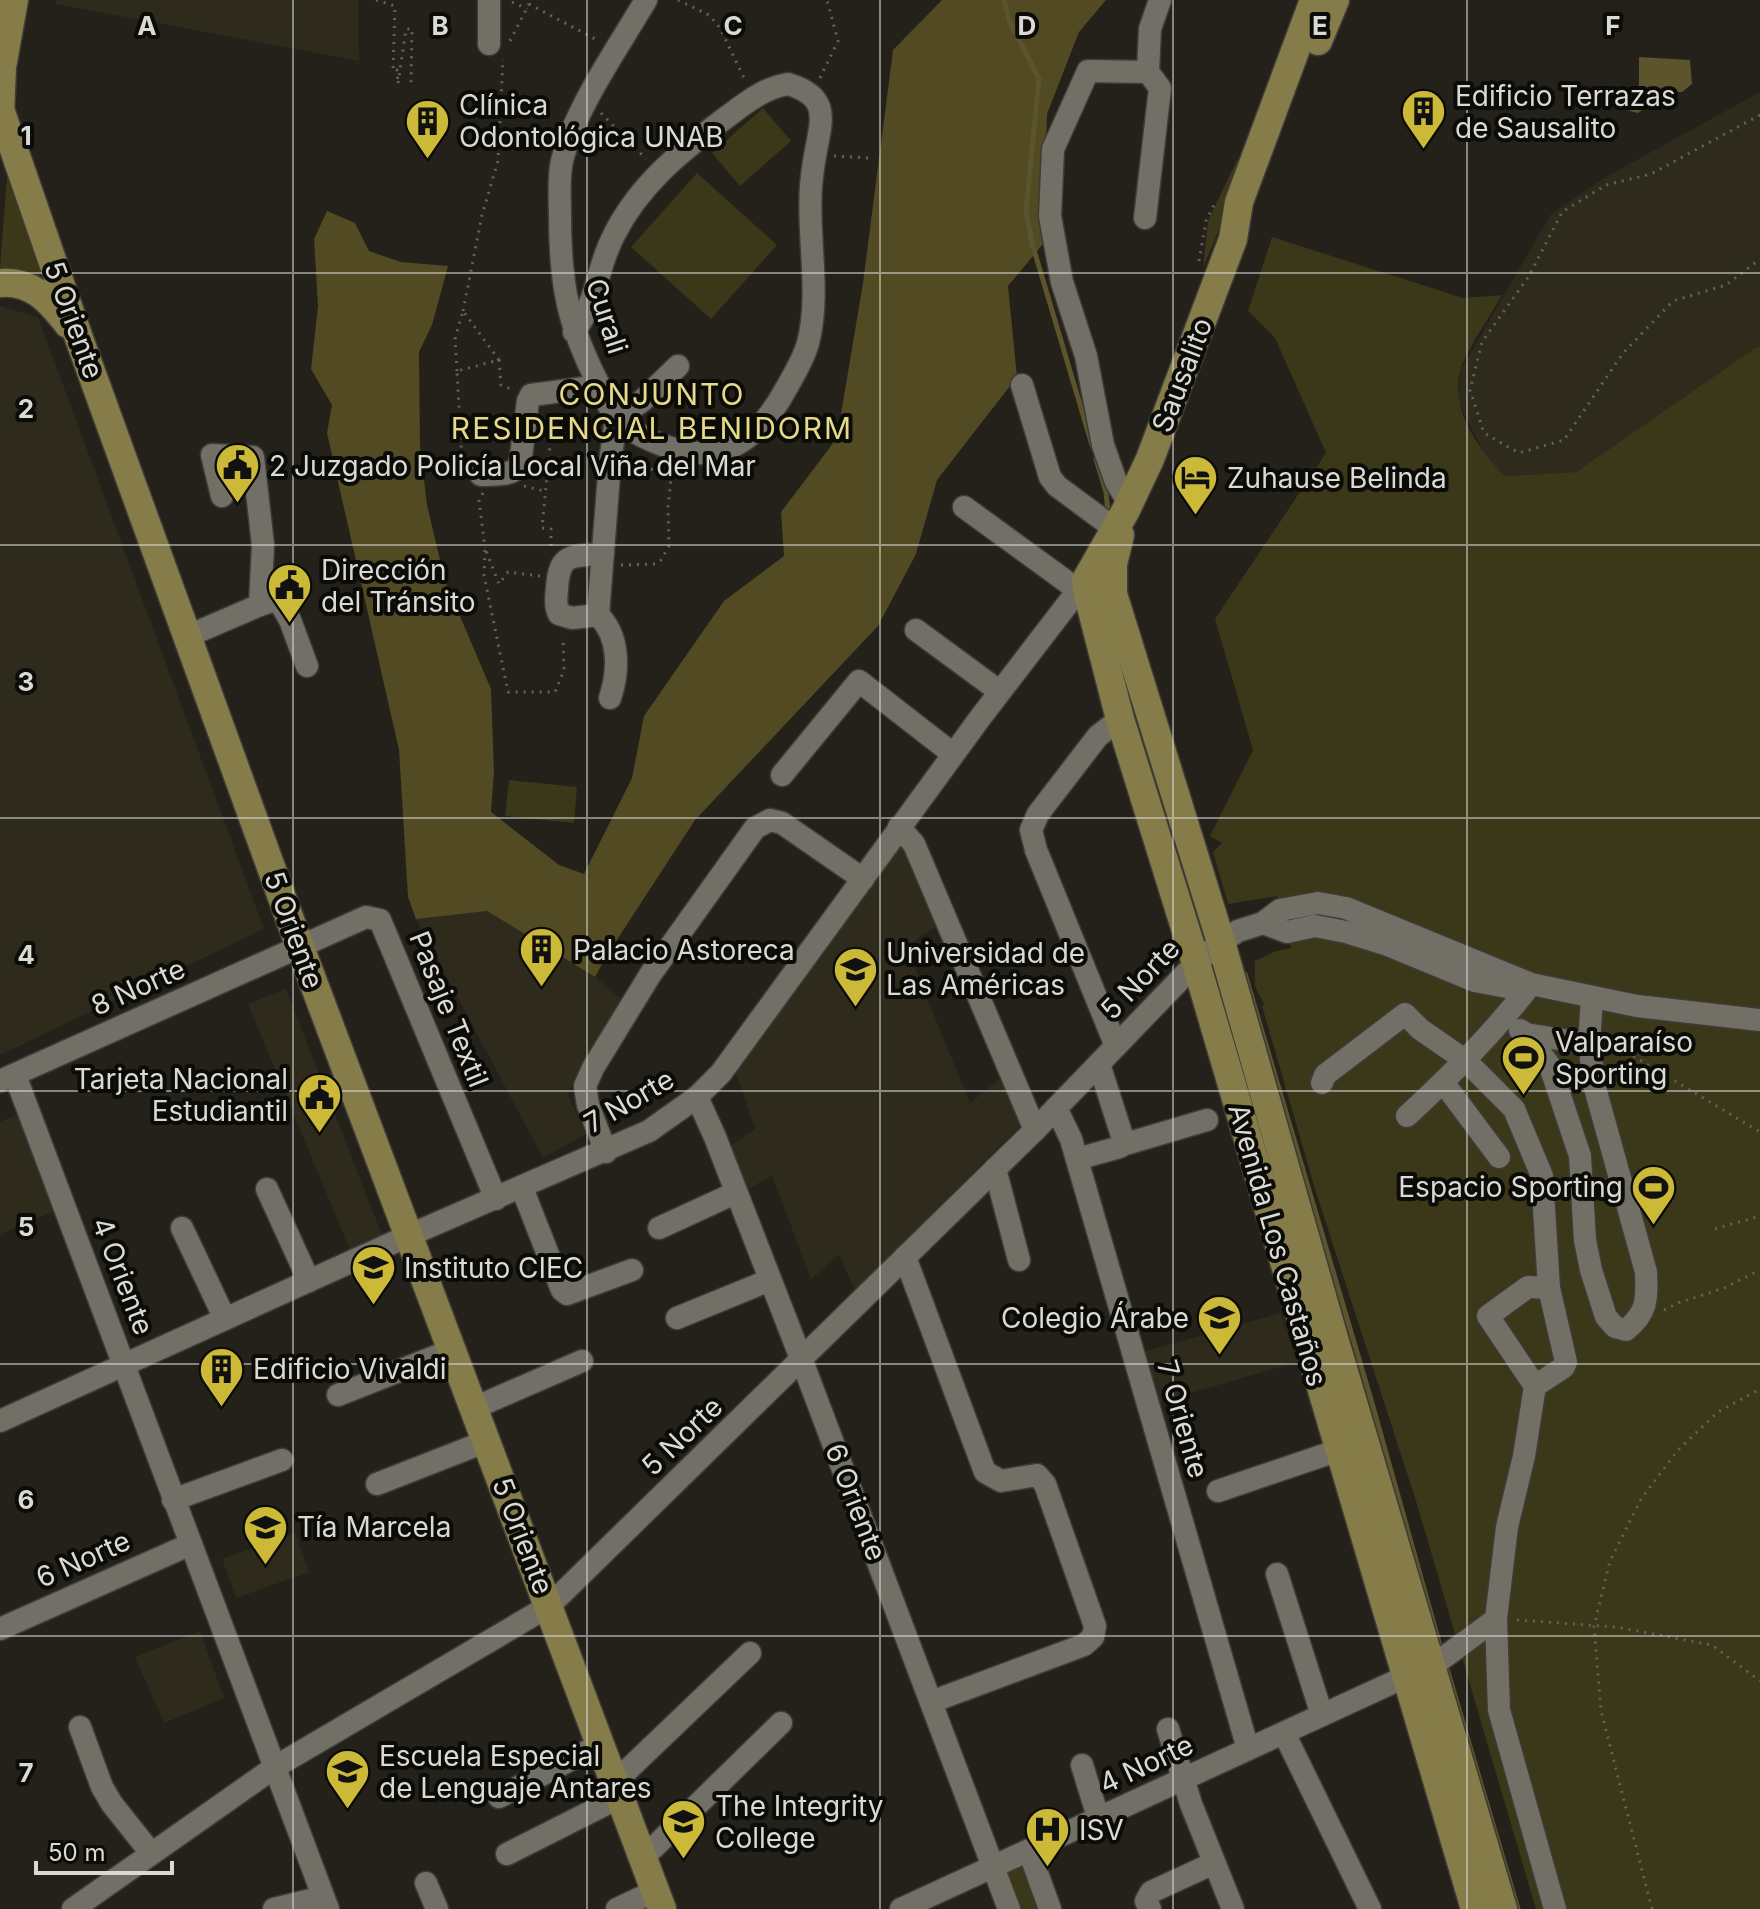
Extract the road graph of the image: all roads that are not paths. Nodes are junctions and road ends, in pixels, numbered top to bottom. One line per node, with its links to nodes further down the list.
1 (14, 0): 8 (main road)
2 (32, 0): 11 (main road)
3 (489, 0): 9 (street)
4 (646, 0): 15 (street, Curali)
5 (1160, 0): 10 (street)
6 (1314, 0): 13 (main road, Sausalito)
7 (1335, 0): 13 (main road, Sausalito)
8 (4, 33): 11 (main road)
9 (489, 44)
10 (1148, 72): 12 (street); 24 (street)
11 (0, 111): 16 (main road, 5 Oriente)
12 (1145, 218)
13 (1233, 239): 24 (main road, Sausalito)
14 (0, 283): 16 (main road)
15 (574, 332): 19 (street, Curali); 20 (street)
16 (80, 341): 31 (main road, 5 Oriente)
17 (678, 366): 20 (street)
18 (1022, 385): 24 (street)
19 (600, 386): 20 (street, Curali); 21 (street)
20 (616, 419): 25 (street)
21 (481, 475)
22 (222, 496): 28 (street)
23 (964, 507): 26 (street)
24 (1123, 514): 26 (main road, Sausalito); 27 (main road, Sausalito)
25 (608, 559): 29 (street); 29 (street)
26 (1082, 585): 27 (street); 33 (street, 7 Norte); 35 (main road, Avenida Los Castaños)
27 (1113, 594): 40 (main road, Avenida Los Castaños)
28 (260, 605): 31 (street); 32 (street)
29 (598, 615): 34 (street)
30 (916, 630): 33 (street)
31 (188, 636): 41 (main road, 5 Oriente)
32 (307, 666)
33 (999, 691): 36 (street, 7 Norte)
34 (610, 698)
35 (1120, 719): 42 (main road, Avenida Los Castaños); 49 (street)
36 (953, 754): 37 (street); 38 (street, 7 Norte)
37 (782, 775)
38 (899, 827): 39 (street, 7 Norte); 59 (street)
39 (863, 879): 55 (street, 7 Norte); 61 (street)
40 (1221, 942): 42 (street, 5 Norte); 43 (street, 5 Norte); 100 (main road, Avenida Los Castaños)
41 (300, 947): 52 (street, 8 Norte); 68 (street, Pasaje Textil); 71 (main road, 5 Oriente)
42 (1196, 963): 49 (street, 5 Norte); 89 (main road, Avenida Los Castaños)
43 (1531, 984): 44 (street, 5 Norte); 45 (street)
44 (1592, 998): 46 (street, 5 Norte); 48 (street)
45 (1505, 1018): 47 (street); 50 (street)
46 (1760, 1020)
47 (1526, 1034): 48 (street); 48 (street)
48 (1589, 1044)
49 (1116, 1046): 51 (street, 5 Norte)
50 (1466, 1061): 53 (street); 54 (street); 77 (street)
51 (1099, 1064): 56 (street, 5 Norte); 60 (street)
52 (7, 1078): 83 (street, 4 Oriente)
53 (1443, 1082): 57 (street); 62 (street)
54 (1322, 1083)
55 (697, 1097): 61 (street, 7 Norte); 67 (street, 6 Oriente)
56 (1056, 1108): 59 (street, 5 Norte); 63 (street, 7 Oriente)
57 (1407, 1116)
58 (1207, 1120): 60 (street)
59 (1035, 1130): 64 (street, 5 Norte)
60 (1122, 1145): 63 (street)
61 (606, 1152): 65 (street, 7 Norte)
62 (1499, 1157)
63 (1077, 1159): 108 (street, 7 Oriente)
64 (995, 1169): 72 (street, 5 Norte); 73 (street)
65 (522, 1188): 68 (street, 7 Norte); 74 (street)
66 (267, 1189): 76 (street)
67 (735, 1193): 70 (street); 75 (street, 6 Oriente)
68 (496, 1199): 71 (street, 7 Norte)
69 (182, 1228): 79 (street)
70 (659, 1228)
71 (410, 1235): 76 (street, 7 Norte); 80 (main road, 5 Oriente)
72 (905, 1257): 82 (street, 5 Norte); 101 (street)
73 (1019, 1260)
74 (632, 1270)
75 (770, 1280): 78 (street); 82 (street, 6 Oriente)
76 (309, 1281): 79 (street, 7 Norte)
77 (1549, 1288): 84 (street); 84 (street)
78 (677, 1318)
79 (225, 1319): 83 (street, 7 Norte)
80 (452, 1350): 85 (street); 86 (main road, 5 Oriente)
81 (582, 1361): 86 (street)
82 (802, 1361): 96 (street, 5 Norte); 101 (street, 6 Oriente)
83 (125, 1365): 87 (street, 7 Norte); 93 (street, 4 Oriente)
84 (1535, 1386): 97 (street)
85 (338, 1395)
86 (474, 1408): 88 (main road, 5 Oriente)
87 (0, 1421)
88 (487, 1441): 91 (street); 96 (main road, 5 Oriente)
89 (1339, 1450): 92 (street); 100 (main road, Avenida Los Castaños)
90 (282, 1460): 93 (street)
91 (377, 1484)
92 (1218, 1491)
93 (173, 1500): 94 (street, 4 Oriente)
94 (191, 1544): 98 (street, 6 Norte); 110 (street, 4 Oriente)
95 (1277, 1574): 102 (street)
96 (549, 1606): 107 (main road, 5 Oriente); 110 (street, 5 Norte)
97 (1496, 1619): 100 (street, 4 Norte); 136 (street)
98 (0, 1629)
99 (750, 1653): 112 (street)
100 (1424, 1669): 102 (street, 4 Norte); 134 (main road, Avenida Los Castaños); 135 (main road, Avenida Los Castaños)
101 (931, 1702): 120 (street, 6 Oriente)
102 (1322, 1715): 106 (street, 4 Norte)
103 (781, 1723): 118 (street)
104 (80, 1727): 116 (street)
105 (1168, 1729): 111 (street)
106 (1284, 1733): 108 (street, 4 Norte); 133 (street)
107 (601, 1744): 112 (main road, 5 Oriente); 113 (street)
108 (1248, 1749): 111 (street, 4 Norte)
109 (1082, 1765): 114 (street)
110 (275, 1767): 116 (street, 5 Norte); 123 (street, 4 Oriente)
111 (1184, 1779): 114 (street, 4 Norte); 119 (street)
112 (618, 1789): 117 (street); 118 (main road, 5 Oriente)
113 (499, 1797)
114 (1099, 1820): 115 (street, 4 Norte)
115 (1029, 1851): 120 (street, 4 Norte); 130 (street)
116 (151, 1853): 124 (street, 5 Norte)
117 (507, 1854)
118 (643, 1858): 122 (main road, 5 Oriente)
119 (1214, 1863): 131 (street); 132 (street)
120 (994, 1867): 128 (street, 4 Norte); 129 (street, 6 Oriente)
121 (426, 1883): 126 (street)
122 (659, 1900): 127 (street, 5 Oriente)
123 (325, 1903): 125 (street)
124 (73, 1909)
125 (274, 1909)
126 (437, 1909)
127 (617, 1909)
128 (901, 1909)
129 (1009, 1909)
130 (1050, 1909)
131 (1150, 1909)
132 (1233, 1909)
133 (1370, 1909)
134 (1475, 1909)
135 (1503, 1909)
136 (1555, 1909)

